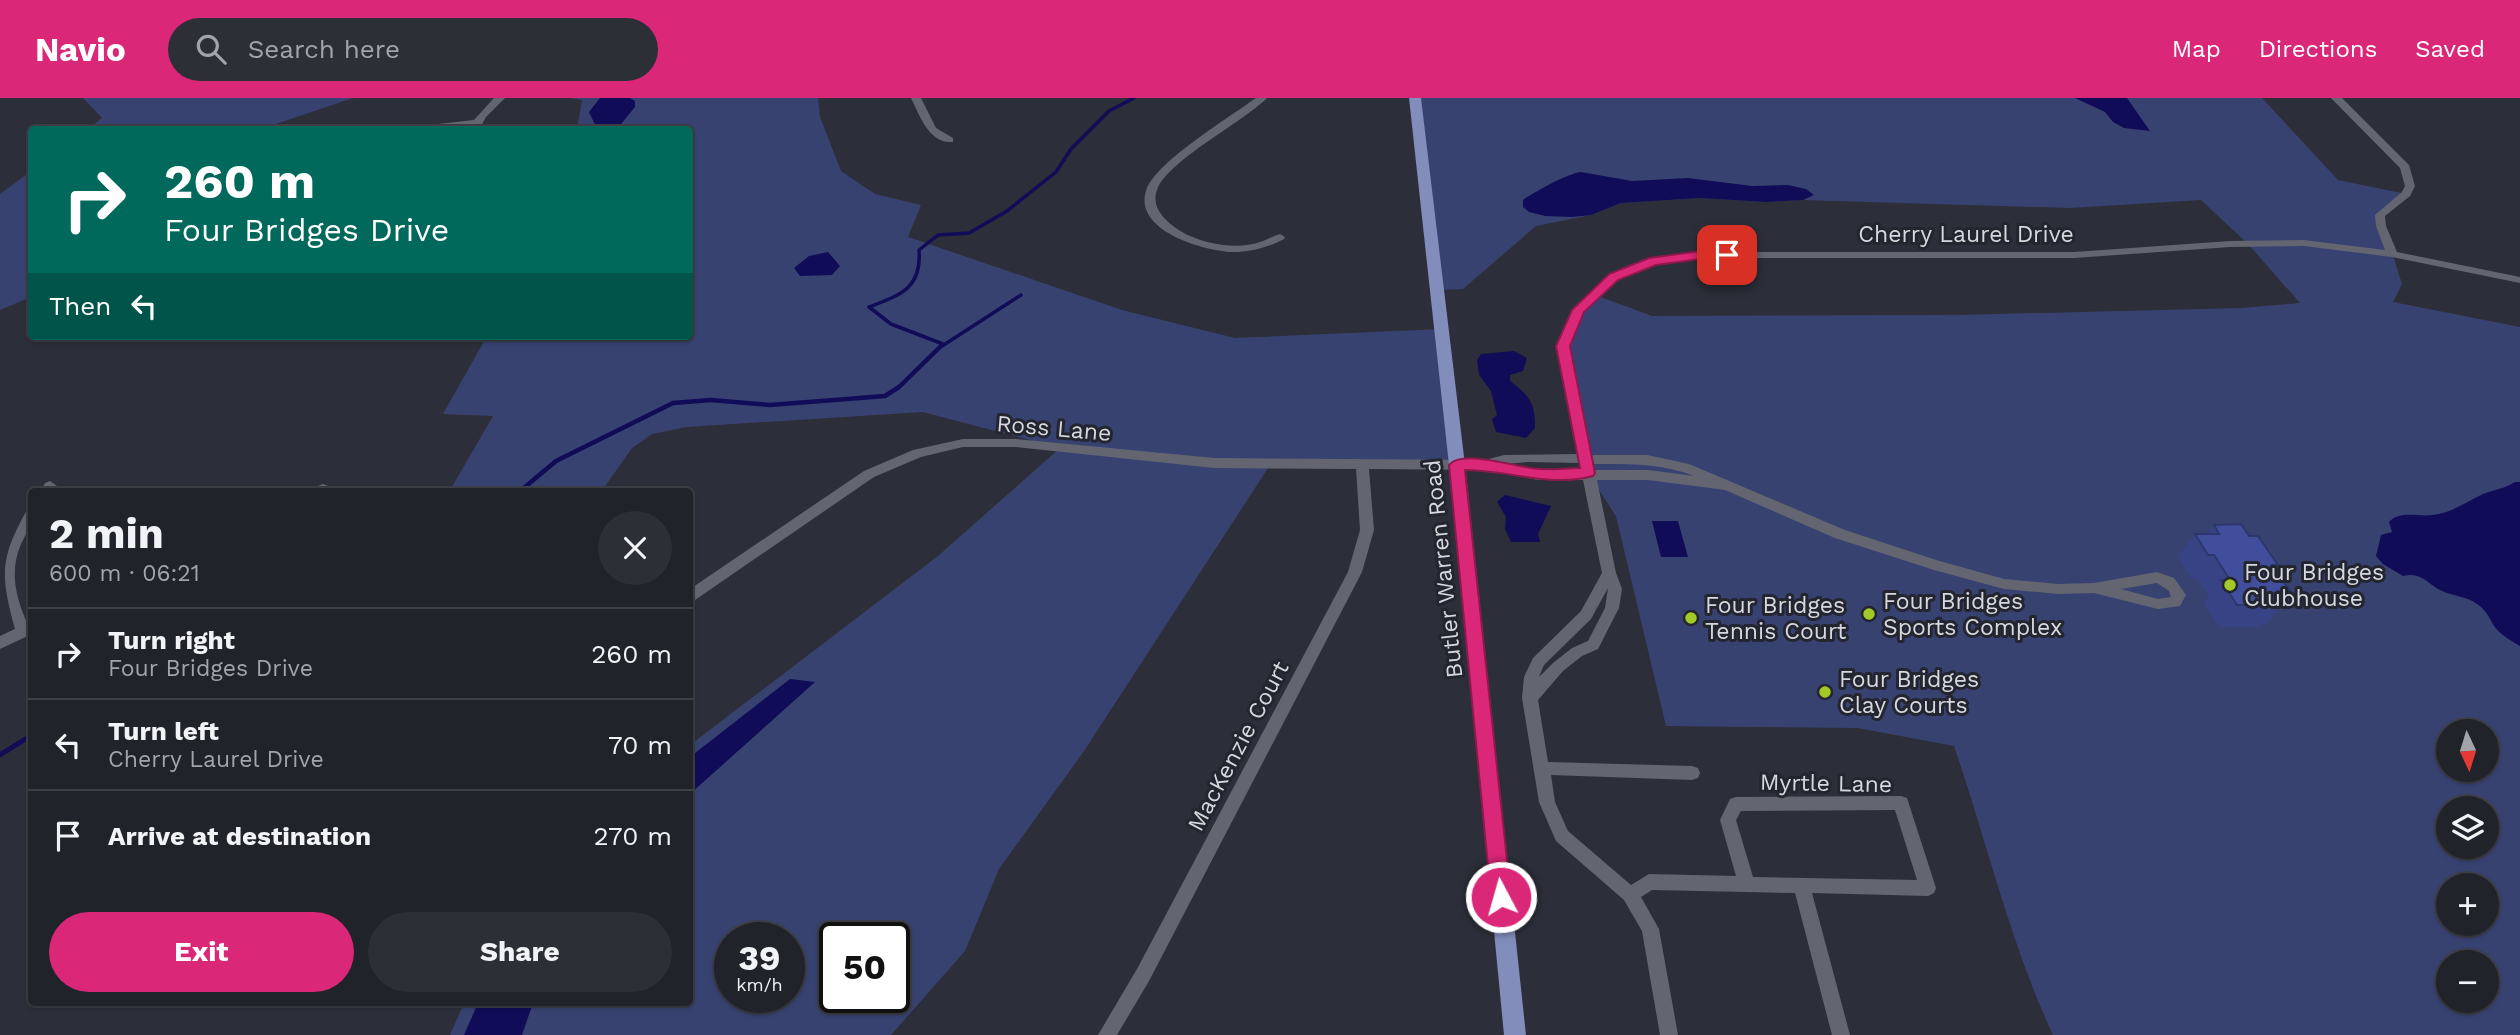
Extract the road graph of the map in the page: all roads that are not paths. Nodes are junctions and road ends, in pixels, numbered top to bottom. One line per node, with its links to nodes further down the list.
1 (500, 98): 6 (street)
2 (916, 98): 7 (street)
3 (1262, 98): 8 (street)
4 (1415, 98): 12 (main road, Butler Warren Road)
5 (2336, 98): 9 (street)
6 (475, 126)
7 (949, 140)
8 (1280, 237)
9 (2392, 254): 10 (street, Cherry Laurel Drive); 13 (street, Cherry Laurel Drive)
10 (2520, 280)
11 (1362, 465): 12 (street, Ross Lane); 17 (street, Ross Lane); 26 (street, MacKenzie Court)
12 (1457, 465): 13 (street, Ross Lane); 27 (main road, Butler Warren Road)
13 (1586, 466): 15 (street, Cherry Laurel Drive); 16 (street, Ross Lane)
14 (28, 519): 18 (street)
15 (1609, 573): 20 (street); 20 (street, Cherry Laurel Drive)
16 (2094, 588): 16 (street)
17 (693, 594)
18 (27, 630): 19 (street)
19 (0, 643)
20 (1531, 698): 21 (street)
21 (1542, 768): 22 (street); 25 (street)
22 (1692, 773)
23 (1747, 885): 24 (street, Myrtle Lane); 24 (street, Myrtle Lane); 25 (street, Myrtle Lane)
24 (1802, 887): 29 (street)
25 (1630, 895): 28 (street)
26 (1107, 1035)
27 (1515, 1035)
28 (1669, 1035)
29 (1841, 1035)

